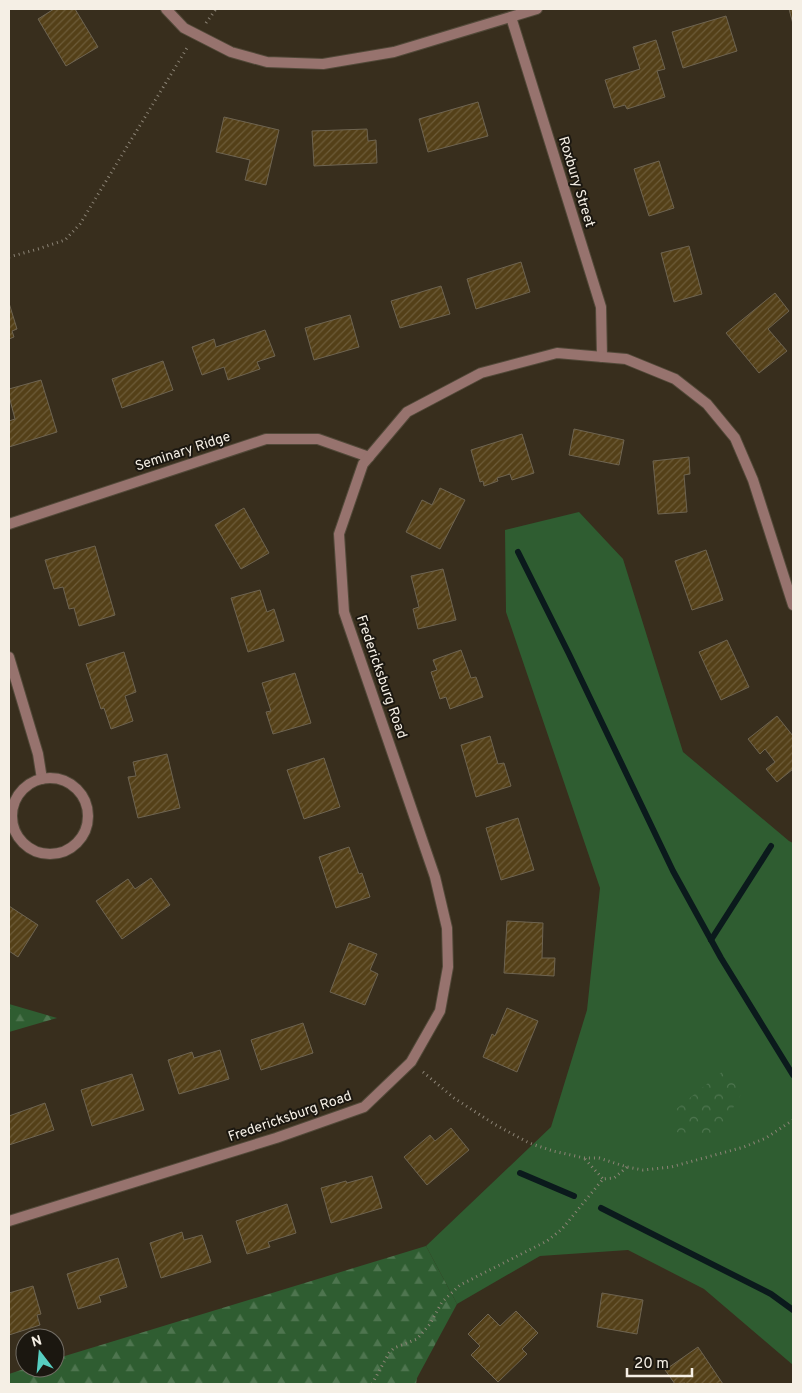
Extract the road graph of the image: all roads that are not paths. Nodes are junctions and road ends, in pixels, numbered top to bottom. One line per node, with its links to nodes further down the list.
1 (166, 9): 3 (street)
2 (537, 9): 3 (street)
3 (511, 17): 4 (street, Roxbury Street)
4 (602, 357): 5 (street, Fredericksburg Road); 7 (street, Fredericksburg Road)
5 (369, 457): 6 (street, Seminary Ridge); 10 (street, Fredericksburg Road)
6 (9, 524)
7 (793, 605)
8 (9, 657): 9 (street)
9 (42, 779): 9 (street)
10 (9, 1221)

